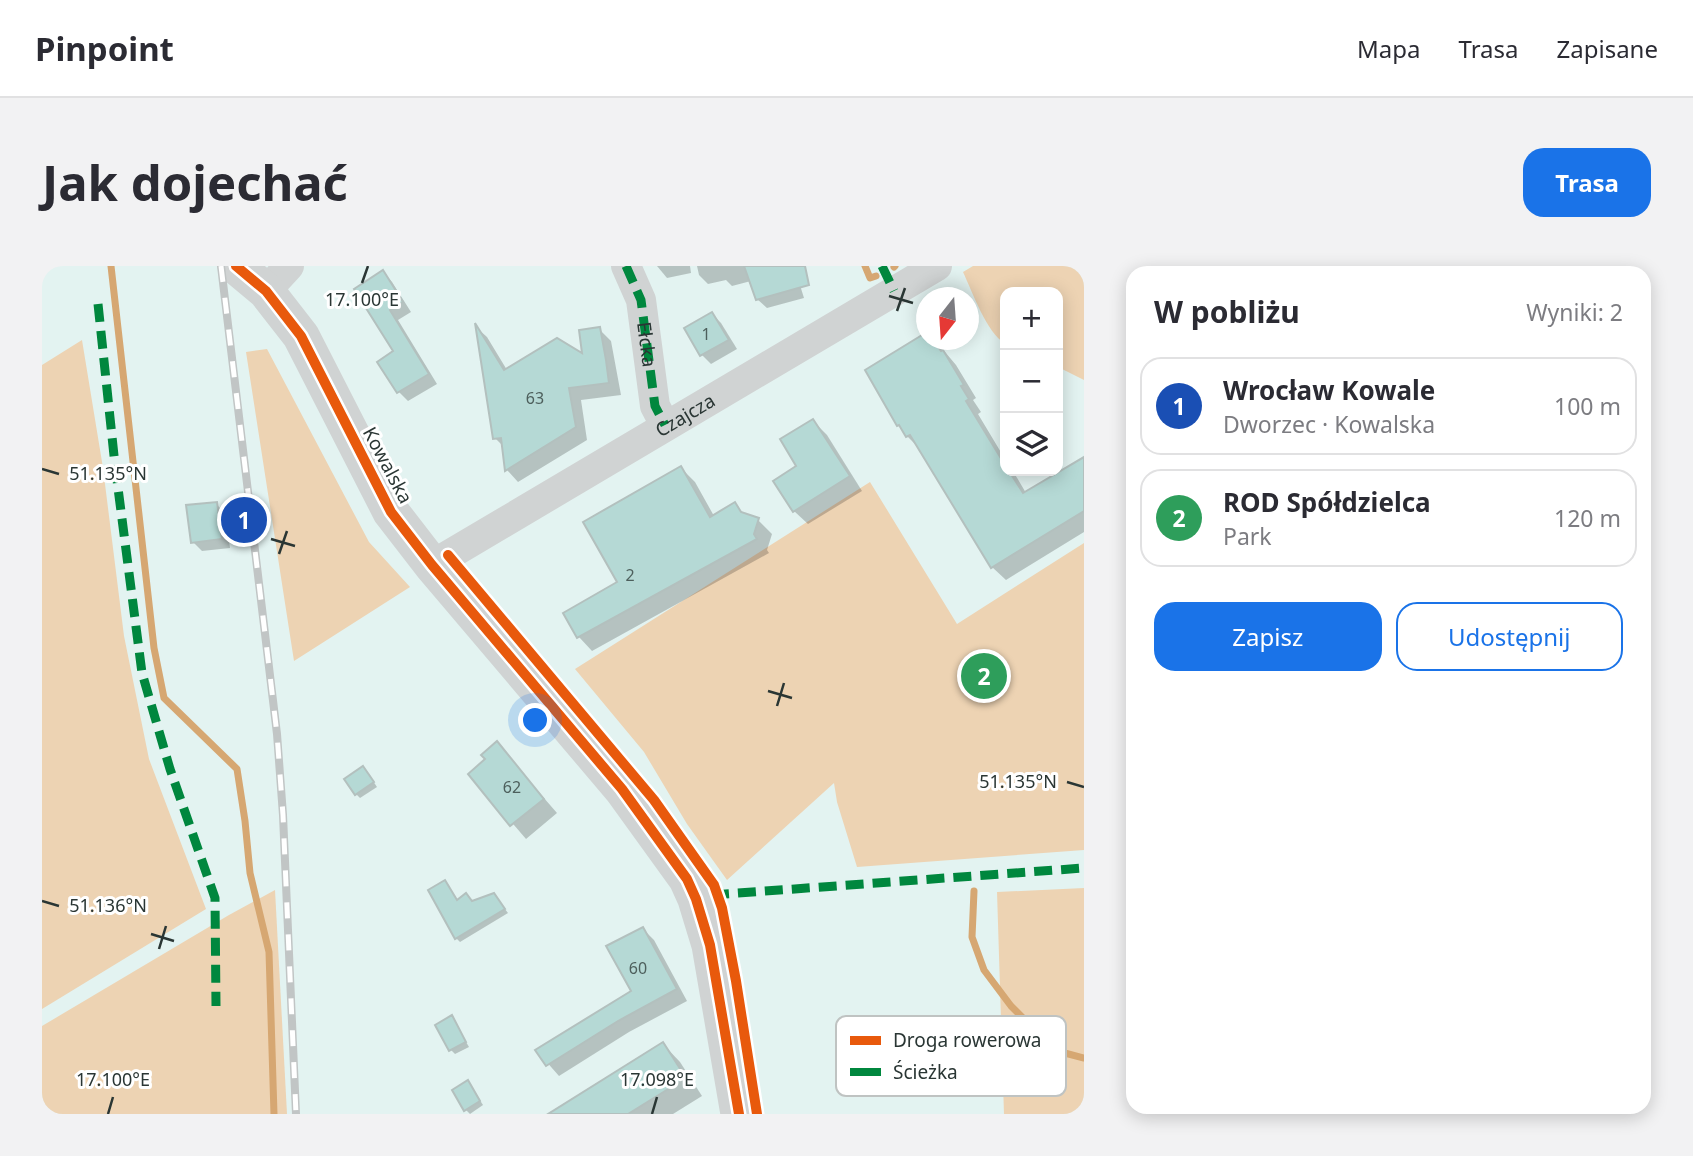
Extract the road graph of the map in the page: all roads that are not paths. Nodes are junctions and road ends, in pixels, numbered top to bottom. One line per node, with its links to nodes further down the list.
1 (236, 266): 4 (street, Kowalska)
2 (626, 266): 5 (street, Ełcka)
3 (937, 266): 5 (street, Czajcza)
4 (278, 279): 6 (street, Kowalska)
5 (665, 425): 6 (street, Czajcza)
6 (432, 565): 7 (street, Kowalska)
7 (738, 1114)

